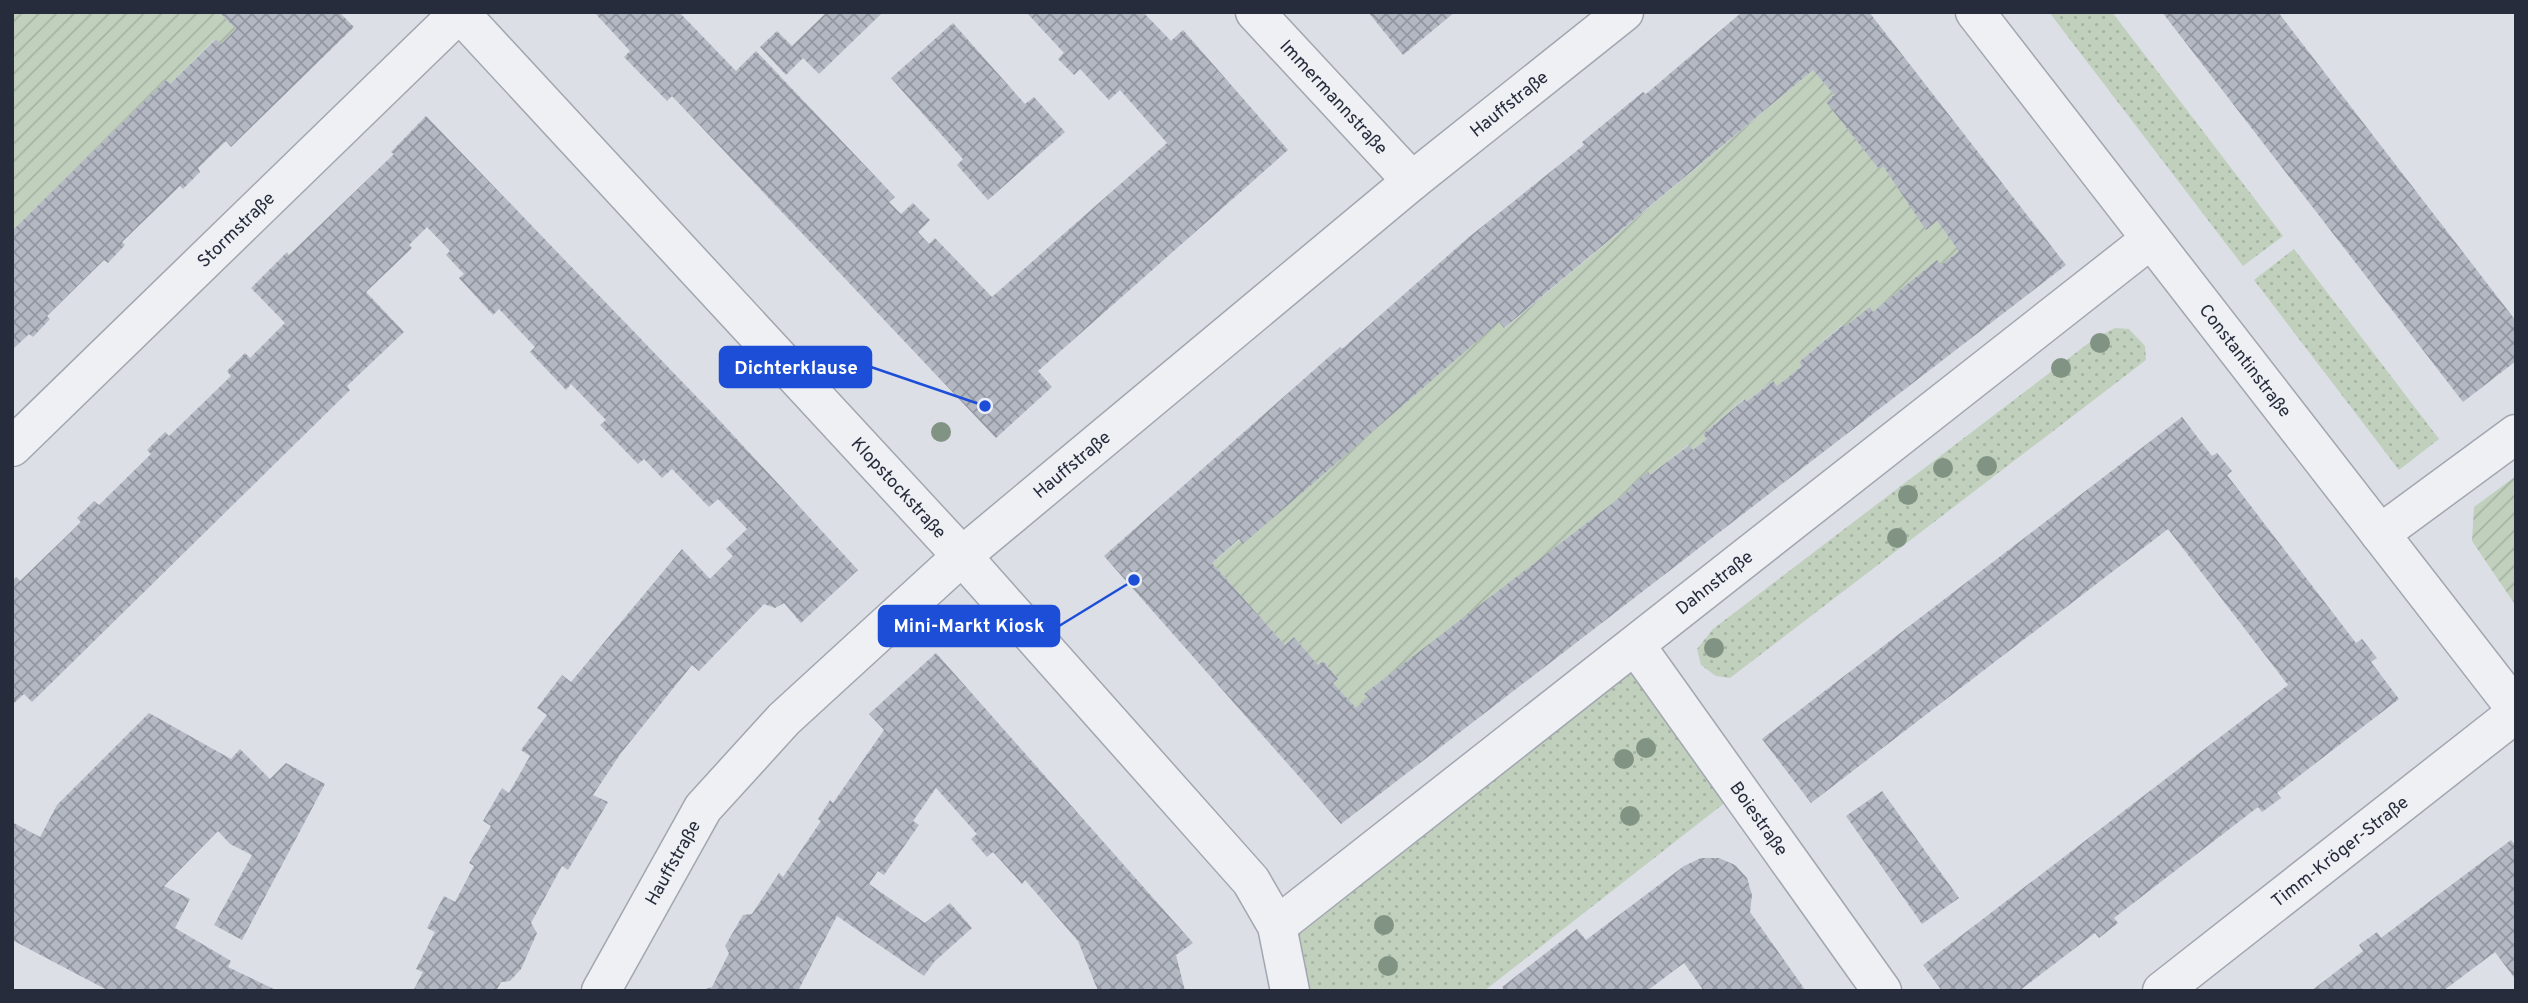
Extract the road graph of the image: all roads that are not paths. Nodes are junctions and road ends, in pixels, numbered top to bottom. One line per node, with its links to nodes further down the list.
1 (459, 12): 8 (street, Stormstraße); 10 (street, Klopstockstraße)
2 (1255, 12): 5 (street, Immermannstraße)
3 (1624, 12): 5 (street, Hauffstraße)
4 (1975, 12): 6 (street, Constantinstraße)
5 (1412, 181): 10 (street, Hauffstraße)
6 (2151, 239): 9 (street, Constantinstraße); 11 (street, Dahnstraße)
7 (2516, 434): 9 (street)
8 (12, 447)
9 (2380, 534): 12 (street, Constantinstraße)
10 (962, 556): 13 (street, Klopstockstraße); 14 (street, Hauffstraße)
11 (1636, 646): 13 (street, Dahnstraße); 16 (street, Boiestraße)
12 (2516, 711): 17 (street, Timm-Kröger-Straße)
13 (1277, 926): 15 (street, Klopstockstraße)
14 (601, 991)
15 (1290, 991)
16 (1882, 991)
17 (2162, 991)

